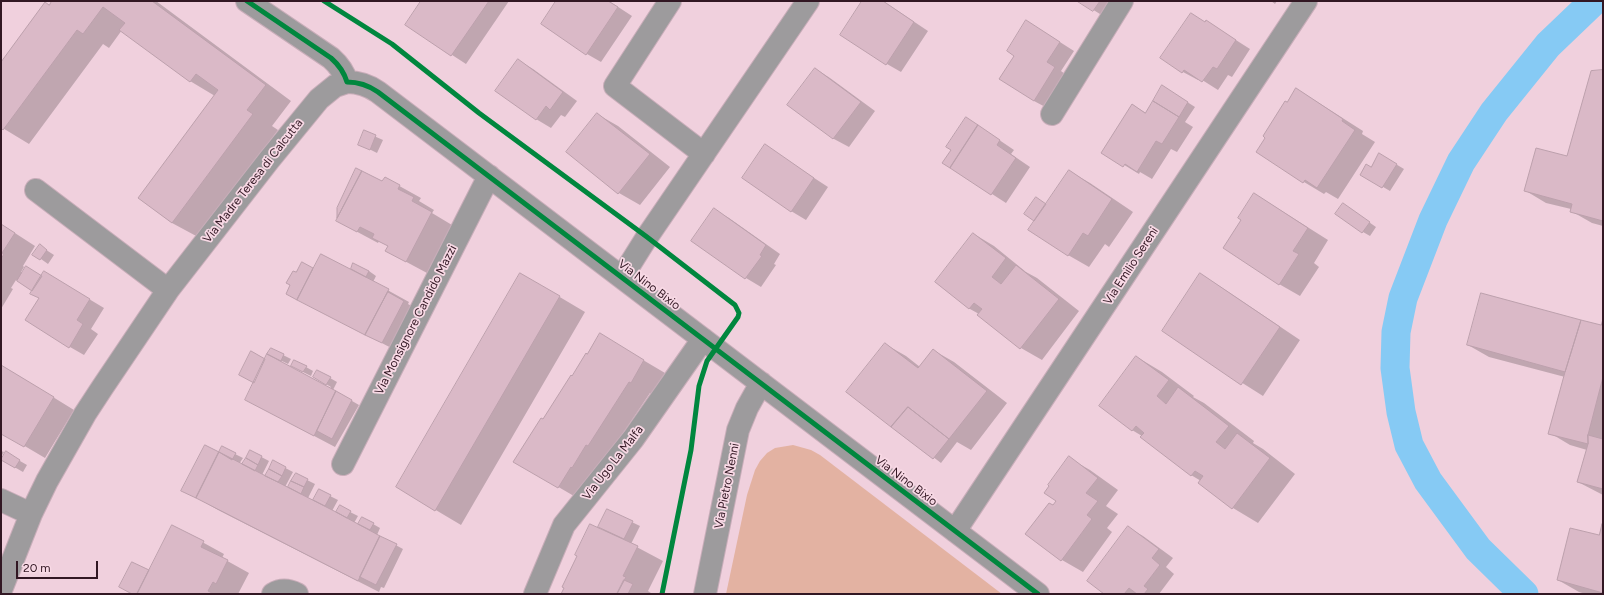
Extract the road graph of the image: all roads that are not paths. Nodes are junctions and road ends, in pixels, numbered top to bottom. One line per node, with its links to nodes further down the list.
1 (247, 1): 6 (street)
2 (670, 1): 8 (street)
3 (808, 1): 8 (street, Via Nino Bixio)
4 (1122, 1): 7 (street)
5 (1306, 1): 18 (street, Via Emilio Sereni)
6 (347, 82): 9 (street, Via Nino Bixio); 12 (street, Via Madre Teresa di Calcutta)
7 (1052, 114)
8 (704, 154): 11 (street, Via Nino Bixio)
9 (489, 176): 11 (street, Via Nino Bixio); 15 (street, Via Monsignore Candido Mazzi)
10 (36, 190): 12 (street)
11 (622, 277): 13 (street, Via Nino Bixio)
12 (168, 290): 17 (street, Via Madre Teresa di Calcutta)
13 (703, 339): 14 (street, Via Nino Bixio); 22 (street, Via Ugo La Malfa)
14 (761, 383): 18 (street, Via Nino Bixio); 23 (street, Via Pietro Nenni)
15 (343, 464)
16 (1, 500): 17 (street)
17 (31, 514): 19 (street, Via Madre Teresa di Calcutta)
18 (956, 531): 24 (street, Via Nino Bixio)
19 (1, 590)
20 (273, 594): 21 (street)
21 (298, 594)
22 (535, 594)
23 (705, 594)
24 (1038, 594)

